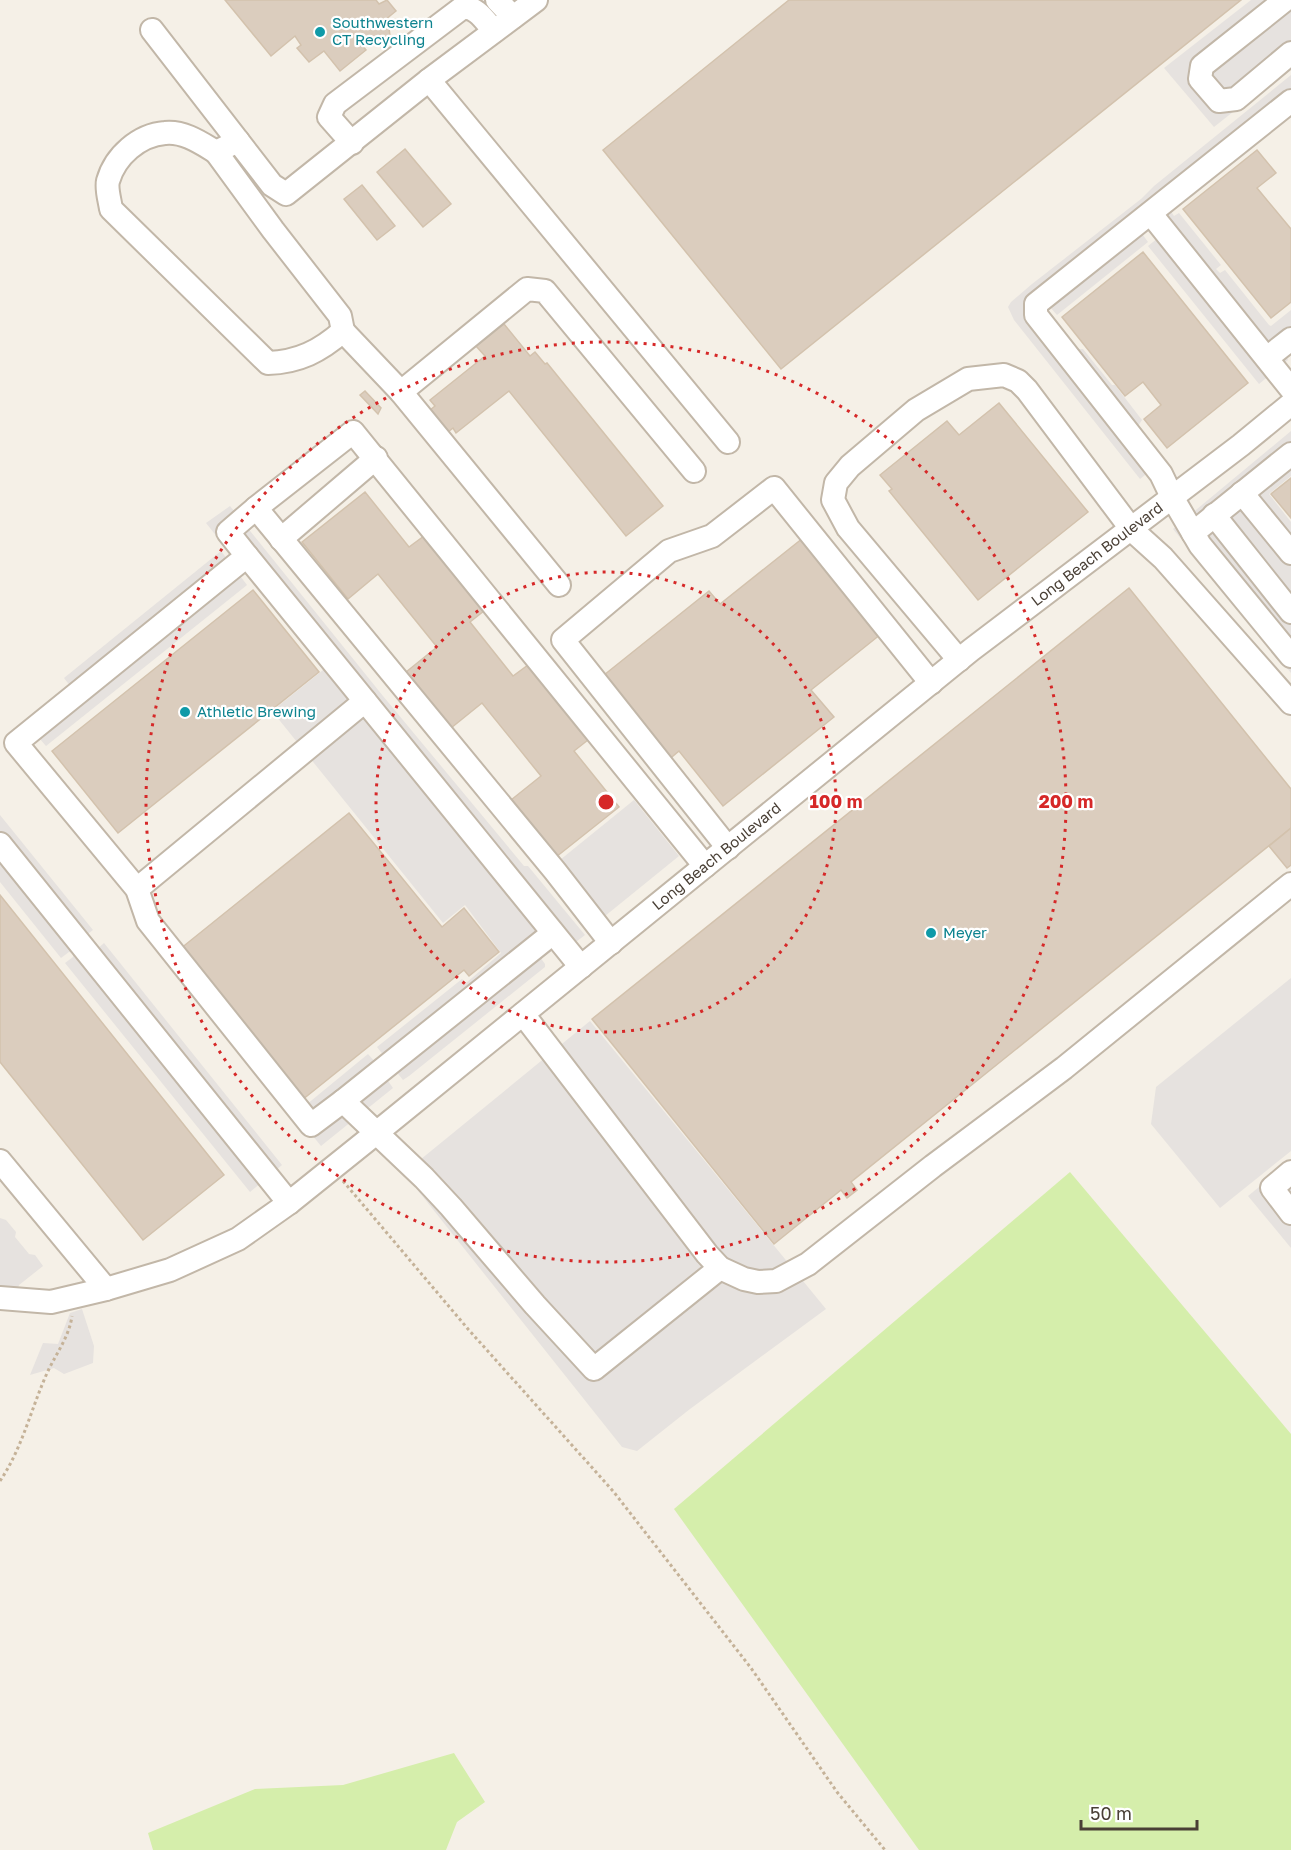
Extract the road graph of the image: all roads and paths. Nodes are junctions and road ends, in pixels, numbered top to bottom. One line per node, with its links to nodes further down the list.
1 (497, 0): 4 (street)
2 (536, 0): 4 (street)
3 (1285, 0): 7 (street)
4 (513, 17): 6 (street)
5 (152, 30): 10 (street)
6 (494, 31): 8 (street); 11 (street)
7 (1291, 52)
8 (429, 80): 11 (street); 20 (street)
9 (1291, 101): 13 (street)
10 (238, 141): 11 (street); 12 (street)
11 (354, 141)
12 (216, 152): 14 (street); 14 (street)
13 (1151, 214): 16 (street); 25 (street)
14 (343, 332): 18 (street)
15 (1291, 339): 16 (street)
16 (1267, 358): 17 (street)
17 (1291, 389)
18 (401, 392): 23 (street); 33 (street)
19 (1291, 404): 25 (street, Long Beach Boulevard)
20 (728, 442)
21 (1291, 454): 24 (street)
22 (376, 458): 26 (street); 30 (street); 42 (street)
23 (693, 471)
24 (1242, 493): 27 (street); 31 (street)
25 (1172, 497): 28 (street, Long Beach Boulevard); 29 (street)
26 (256, 508): 30 (street); 32 (street)
27 (1214, 515): 29 (street); 34 (street)
28 (1132, 530): 36 (street, Long Beach Boulevard); 36 (street); 39 (street)
29 (1193, 533): 35 (street)
30 (281, 539): 46 (street)
31 (1291, 553)
32 (247, 556): 38 (street); 44 (street)
33 (559, 585)
34 (1291, 612)
35 (1291, 656)
36 (960, 660): 37 (street, Long Beach Boulevard)
37 (932, 683): 41 (street, Long Beach Boulevard); 41 (street)
38 (365, 701): 44 (street); 45 (street)
39 (1291, 703)
40 (0, 844): 54 (street)
41 (728, 848): 42 (street, Long Beach Boulevard)
42 (705, 866): 46 (street, Long Beach Boulevard)
43 (1291, 884): 56 (street)
44 (136, 889): 49 (street)
45 (553, 933): 47 (street); 49 (street)
46 (611, 943): 47 (street, Long Beach Boulevard)
47 (580, 967): 48 (street, Long Beach Boulevard)
48 (523, 1014): 50 (street, Long Beach Boulevard); 56 (street)
49 (342, 1101): 50 (street)
50 (375, 1134): 52 (street, Long Beach Boulevard); 56 (street)
51 (0, 1161): 57 (street)
52 (333, 1168): 54 (street, Long Beach Boulevard); 61 (path)
53 (1291, 1172): 55 (street)
54 (289, 1203): 57 (street, Long Beach Boulevard)
55 (1291, 1213)
56 (720, 1268)
57 (106, 1289): 59 (street, Long Beach Boulevard)
58 (0, 1298): 59 (street, Long Beach Boulevard)
59 (69, 1298): 60 (path)
60 (0, 1481)
61 (885, 1850)

